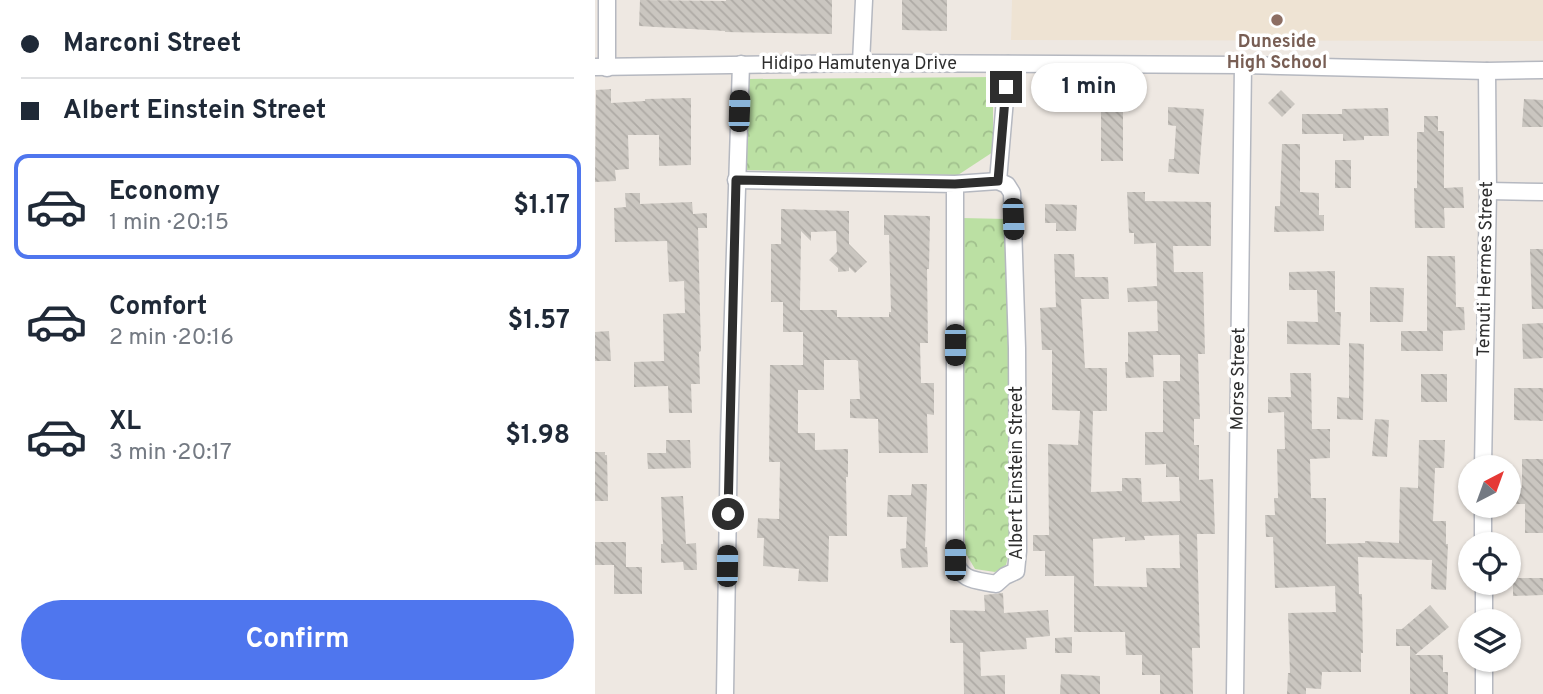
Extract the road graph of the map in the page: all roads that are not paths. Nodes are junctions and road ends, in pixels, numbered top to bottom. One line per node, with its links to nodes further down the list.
1 (607, 0): 7 (street)
2 (864, 0): 3 (street)
3 (861, 63): 4 (street, Hidipo Hamutenya Drive); 5 (street, Hidipo Hamutenya Drive)
4 (741, 64): 7 (street, Hidipo Hamutenya Drive); 10 (street)
5 (1008, 64): 6 (street, Hidipo Hamutenya Drive); 11 (street)
6 (1243, 65): 9 (street, Hidipo Hamutenya Drive); 18 (street, Morse Street)
7 (601, 68)
8 (1543, 70): 9 (street, Hidipo Hamutenya Drive)
9 (1487, 71): 13 (street, Temuti Hermes Street)
10 (736, 180): 12 (street); 17 (street)
11 (998, 181): 12 (street); 12 (street, Albert Einstein Street)
12 (955, 184)
13 (1488, 191): 14 (street); 15 (street, Temuti Hermes Street)
14 (1543, 192)
15 (1483, 455)
16 (1484, 672): 19 (street)
17 (725, 694)
18 (1235, 694)
19 (1484, 694)

